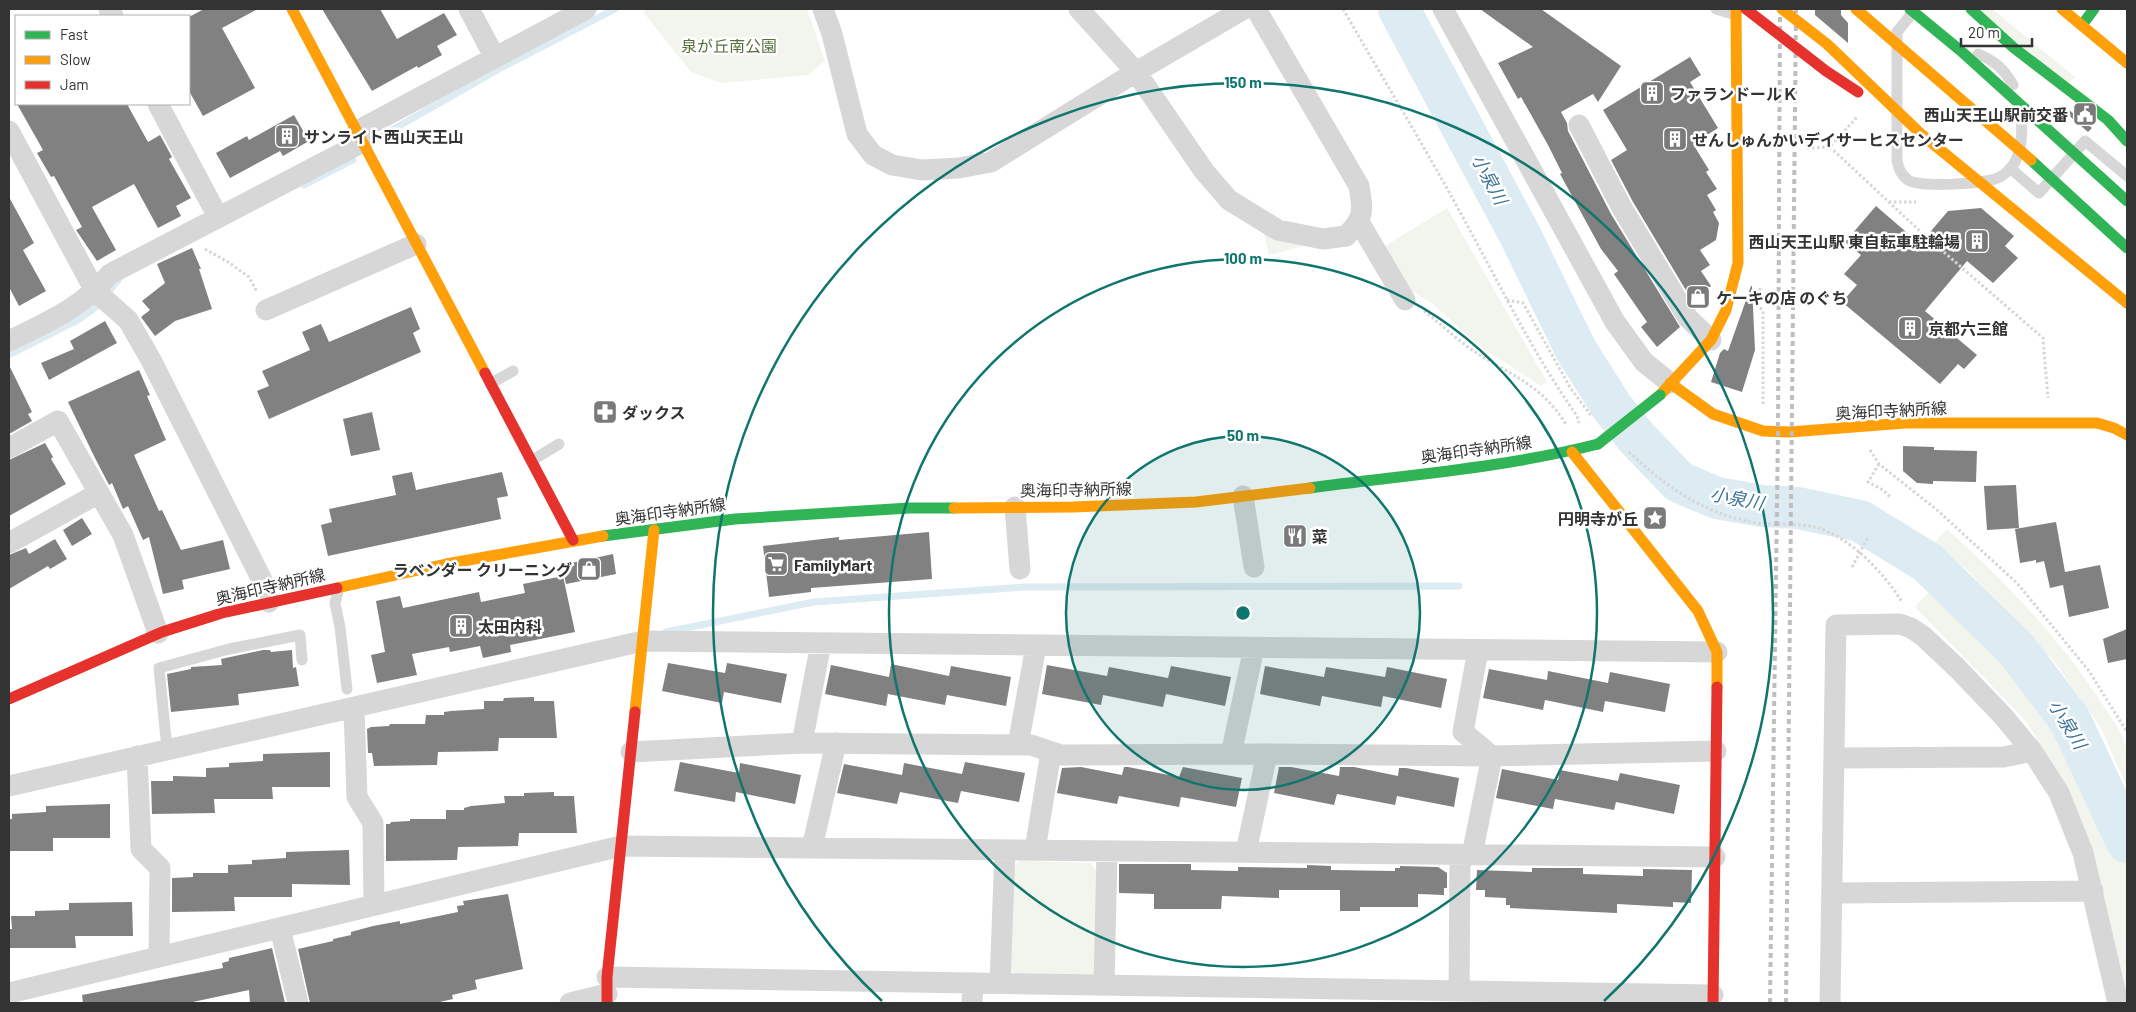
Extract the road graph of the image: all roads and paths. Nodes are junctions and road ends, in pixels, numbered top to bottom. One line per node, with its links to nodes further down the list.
1 (292, 9): 29 (main road)
2 (469, 9): 22 (street)
3 (586, 9): 22 (street)
4 (823, 9): 24 (street)
5 (1079, 9): 24 (street)
6 (1244, 9): 20 (street)
7 (1256, 9): 36 (street)
8 (1343, 9): 43 (path)
9 (1443, 9): 51 (street)
10 (1716, 9): 19 (lane)
11 (1782, 9): 28 (main road, bridge)
12 (1856, 9): 39 (main road, bridge)
13 (1910, 9): 34 (main road, bridge)
14 (1916, 9): 32 (lane)
15 (1931, 9): 32 (lane)
16 (1972, 9): 30 (main road, bridge)
17 (2062, 9): 21 (main road)
18 (2094, 9): 21 (main road)
19 (1739, 11): 28 (main road, bridge); 47 (main road)
20 (1217, 15): 24 (street)
21 (2082, 26): 23 (main road)
22 (494, 56): 29 (street)
23 (2127, 63)
24 (1136, 72): 36 (street)
25 (159, 105): 35 (street)
26 (1579, 125): 47 (street)
27 (9, 131): 41 (street)
28 (1921, 134): 44 (main road, bridge)
29 (360, 137): 35 (street); 37 (main road)
30 (2127, 141)
31 (1807, 148): 53 (path)
32 (2010, 168): 33 (lane)
33 (2127, 176)
34 (2127, 201)
35 (218, 217): 41 (street)
36 (1359, 222): 42 (street)
37 (416, 244): 45 (street); 50 (main road)
38 (198, 245): 45 (path)
39 (2127, 248)
40 (1760, 287): 55 (path)
41 (95, 292): 48 (street); 77 (street)
42 (1405, 300)
43 (1507, 300): 52 (path); 59 (path)
44 (2127, 303)
45 (266, 310)
46 (1425, 311): 59 (path)
47 (1711, 340): 51 (main road)
48 (9, 341)
49 (513, 371): 50 (lane)
50 (490, 384): 62 (main road)
51 (1665, 389): 55 (main road, 奥海印寺納所線); 59 (main road, 奥海印寺納所線, bridge)
52 (1595, 419)
53 (2050, 423): 54 (main road, 奥海印寺納所線); 56 (main road, 奥海印寺納所線)
54 (1860, 427): 55 (main road, 奥海印寺納所線); 63 (path)
55 (1763, 431)
56 (2127, 435)
57 (559, 444): 62 (lane)
58 (9, 448): 64 (street)
59 (1585, 448): 61 (main road, 奥海印寺納所線)
60 (1626, 450): 72 (path)
61 (1572, 452): 65 (main road, 奥海印寺納所線); 85 (main road)
62 (531, 461): 70 (main road)
63 (1879, 464): 66 (path); 89 (path)
64 (100, 493): 71 (street); 79 (street)
65 (1243, 496): 67 (main road, 奥海印寺納所線); 73 (street)
66 (1891, 498)
67 (1015, 507): 68 (main road, 奥海印寺納所線); 75 (street)
68 (654, 530): 70 (main road, 奥海印寺納所線); 80 (main road)
69 (1868, 537): 72 (path)
70 (573, 540): 76 (main road, 奥海印寺納所線)
71 (9, 543)
72 (1859, 551): 74 (path); 78 (path)
73 (1254, 567)
74 (1852, 567)
75 (1020, 569)
76 (339, 587): 77 (main road, 奥海印寺納所線); 87 (lane)
77 (269, 602): 79 (main road, 奥海印寺納所線)
78 (1911, 628): 95 (street); 102 (street)
79 (158, 633): 88 (main road, 奥海印寺納所線)
80 (643, 642): 81 (street); 87 (street); 96 (main road)
81 (821, 643): 82 (street); 91 (street)
82 (1036, 646): 83 (street); 92 (street)
83 (1254, 648): 84 (street); 98 (street)
84 (1478, 650): 85 (street); 101 (street)
85 (1717, 652): 94 (main road)
86 (302, 660): 93 (lane)
87 (351, 698): 93 (street); 114 (street)
88 (9, 699)
89 (2127, 732)
90 (836, 743): 91 (street); 92 (street); 105 (street)
91 (802, 744): 96 (street)
92 (1018, 745): 97 (street)
93 (168, 749): 100 (street)
94 (1716, 751): 101 (street); 111 (main road)
95 (2032, 751): 102 (street); 112 (street)
96 (631, 752): 104 (main road)
97 (1051, 752): 98 (street); 107 (street)
98 (1231, 754): 99 (street)
99 (1267, 754): 101 (street); 109 (street)
100 (136, 756): 103 (street); 116 (street)
101 (1492, 756): 110 (street)
102 (1834, 758): 113 (street)
103 (9, 786)
104 (621, 846): 105 (street); 114 (street); 119 (main road)
105 (812, 848): 106 (street)
106 (1005, 850): 107 (street); 117 (street)
107 (1035, 850): 108 (street)
108 (1107, 851): 109 (street); 118 (street)
109 (1246, 852): 110 (street)
110 (1466, 855): 111 (street); 123 (street)
111 (1715, 857): 124 (main road)
112 (2093, 891): 113 (street); 128 (street)
113 (1832, 893): 127 (street)
114 (374, 905): 115 (street)
115 (280, 928): 116 (street); 125 (street)
116 (159, 957): 120 (street)
117 (1000, 983): 118 (street); 121 (street)
118 (1104, 984): 122 (street)
119 (607, 991): 121 (street); 126 (street)
120 (9, 993)
121 (973, 993)
122 (1213, 995): 123 (street)
123 (1459, 997): 124 (street)
124 (1713, 999)
125 (298, 1003)
126 (570, 1003)
127 (1830, 1003)
128 (2118, 1003)

